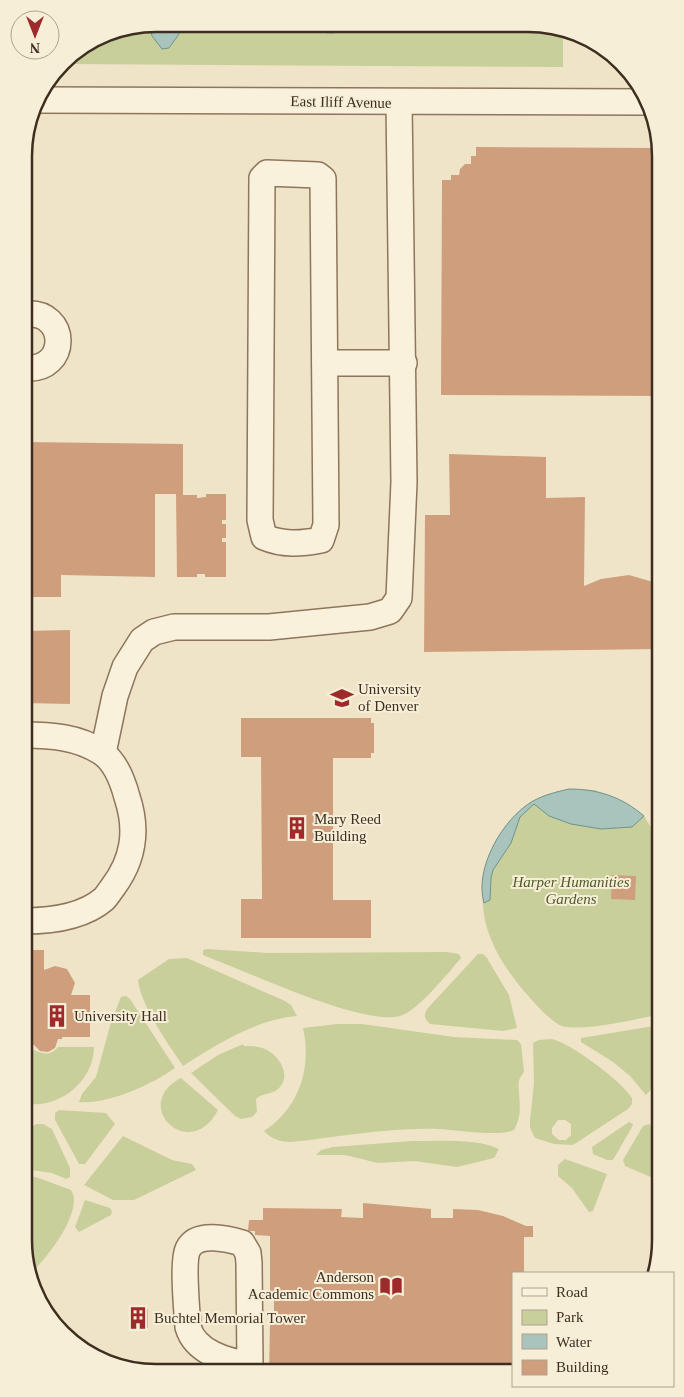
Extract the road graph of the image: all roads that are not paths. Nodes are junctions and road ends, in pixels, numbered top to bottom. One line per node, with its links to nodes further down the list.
1 (46, 100): 2 (street, East Iliff Avenue)
2 (399, 102): 3 (street, East Iliff Avenue); 6 (street)
3 (639, 102)
4 (33, 312): 7 (street)
5 (325, 355): 5 (street); 6 (street)
6 (403, 356): 9 (street)
7 (33, 368)
8 (32, 735): 9 (street)
9 (103, 753): 10 (street)
10 (32, 920)
11 (239, 1364): 12 (street)
12 (250, 1364)

